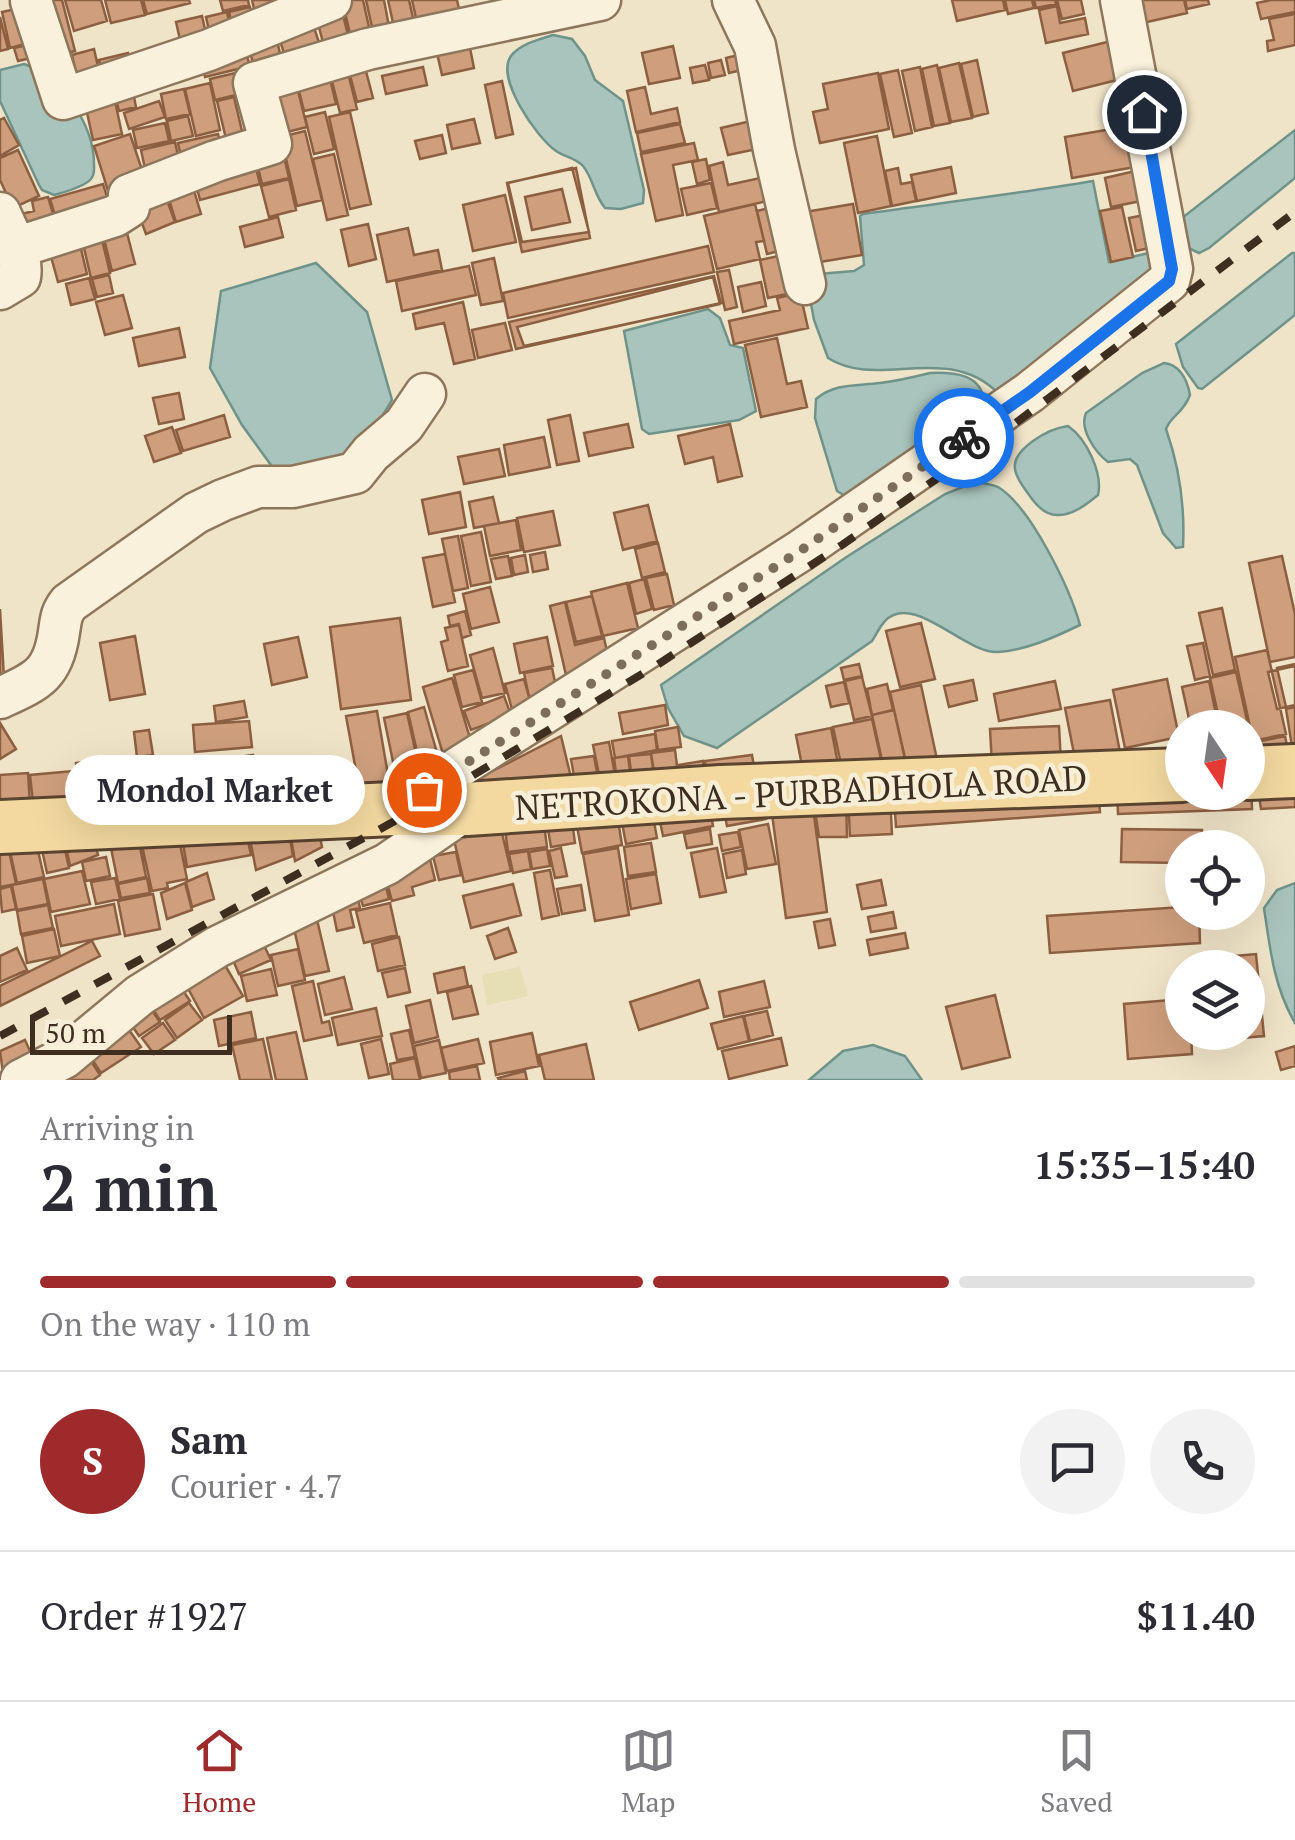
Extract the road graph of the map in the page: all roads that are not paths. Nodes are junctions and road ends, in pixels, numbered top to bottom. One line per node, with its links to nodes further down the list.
1 (31, 0): 2 (street)
2 (331, 0)
3 (600, 0): 6 (street)
4 (733, 0): 8 (street)
5 (1122, 0): 16 (street)
6 (470, 13): 7 (street)
7 (7, 231): 9 (street)
8 (805, 284)
9 (0, 290)
10 (425, 394): 11 (street)
11 (0, 698)
12 (1295, 771): 13 (main road)
13 (1265, 772)
14 (1165, 777): 15 (main road, NETROKONA - PURBADHOLA ROAD)
15 (468, 809): 16 (main road, NETROKONA - PURBADHOLA ROAD); 18 (street)
16 (393, 810): 17 (main road, NETROKONA - PURBADHOLA ROAD)
17 (0, 828)
18 (22, 1080)

